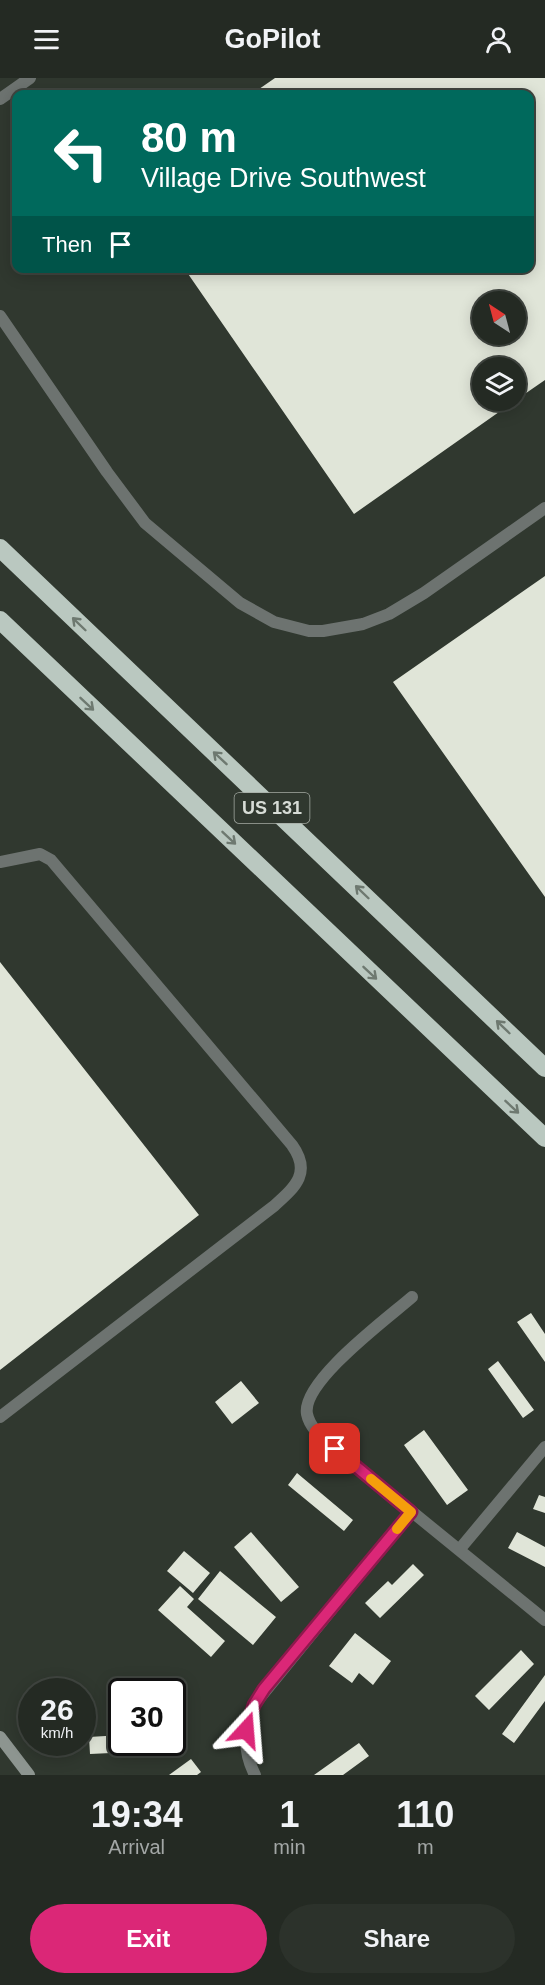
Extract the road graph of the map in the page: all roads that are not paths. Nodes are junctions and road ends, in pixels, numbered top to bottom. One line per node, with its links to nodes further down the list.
1 (30, 78): 2 (street)
2 (13, 90)
3 (0, 316): 4 (street)
4 (545, 508)
5 (0, 548): 8 (highway, US 131, one-way to 5)
6 (0, 620): 9 (highway, US 131, one-way to 9)
7 (0, 862): 11 (street)
8 (545, 1068)
9 (545, 1138)
10 (412, 1297): 13 (street)
11 (0, 1417)
12 (545, 1447): 14 (street)
13 (411, 1512): 14 (street); 18 (street)
14 (459, 1550): 15 (street)
15 (545, 1620)
16 (0, 1737): 17 (main road)
17 (29, 1775)
18 (255, 1775)

